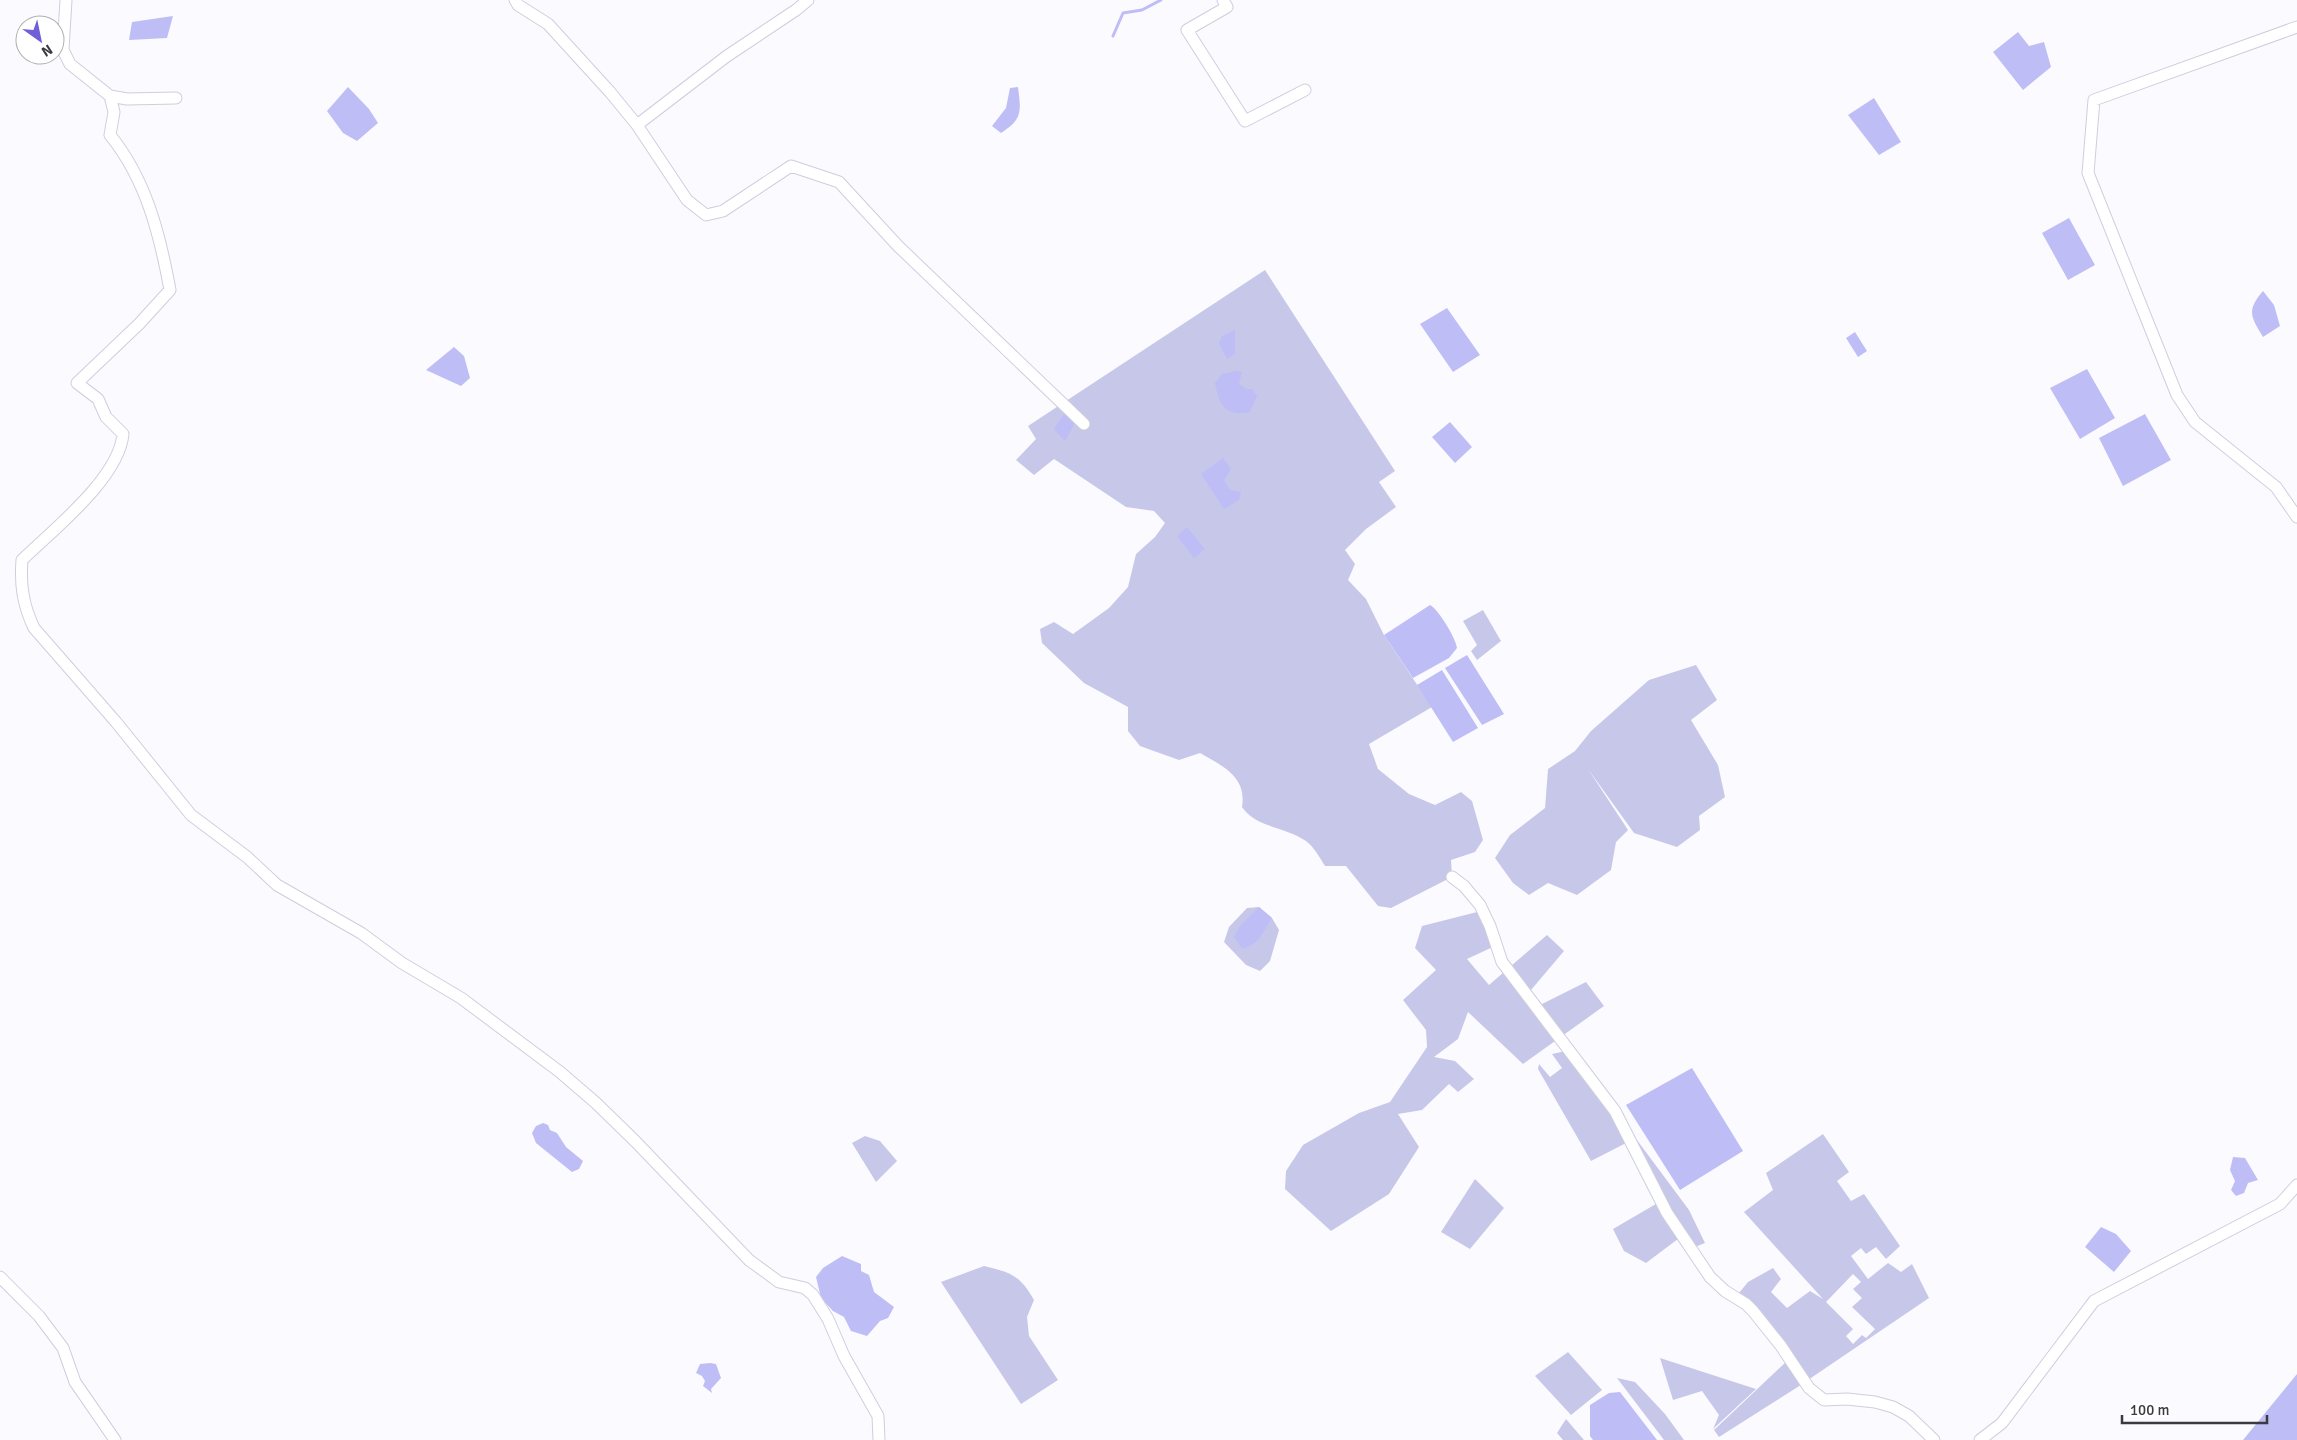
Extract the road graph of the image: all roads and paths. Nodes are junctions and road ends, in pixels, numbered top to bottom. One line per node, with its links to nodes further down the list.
1 (66, 0): 7 (street)
2 (515, 0): 9 (street)
3 (808, 0): 9 (street)
4 (1223, 0): 6 (street)
5 (2297, 27): 11 (street)
6 (1305, 90)
7 (110, 96): 8 (street); 16 (street)
8 (176, 98)
9 (638, 125): 10 (street)
10 (1084, 424)
11 (2297, 517)
12 (1452, 877): 17 (street)
13 (2297, 1185): 18 (street)
14 (0, 1277): 15 (street)
15 (115, 1440)
16 (879, 1440)
17 (1934, 1440)
18 (1980, 1440)

